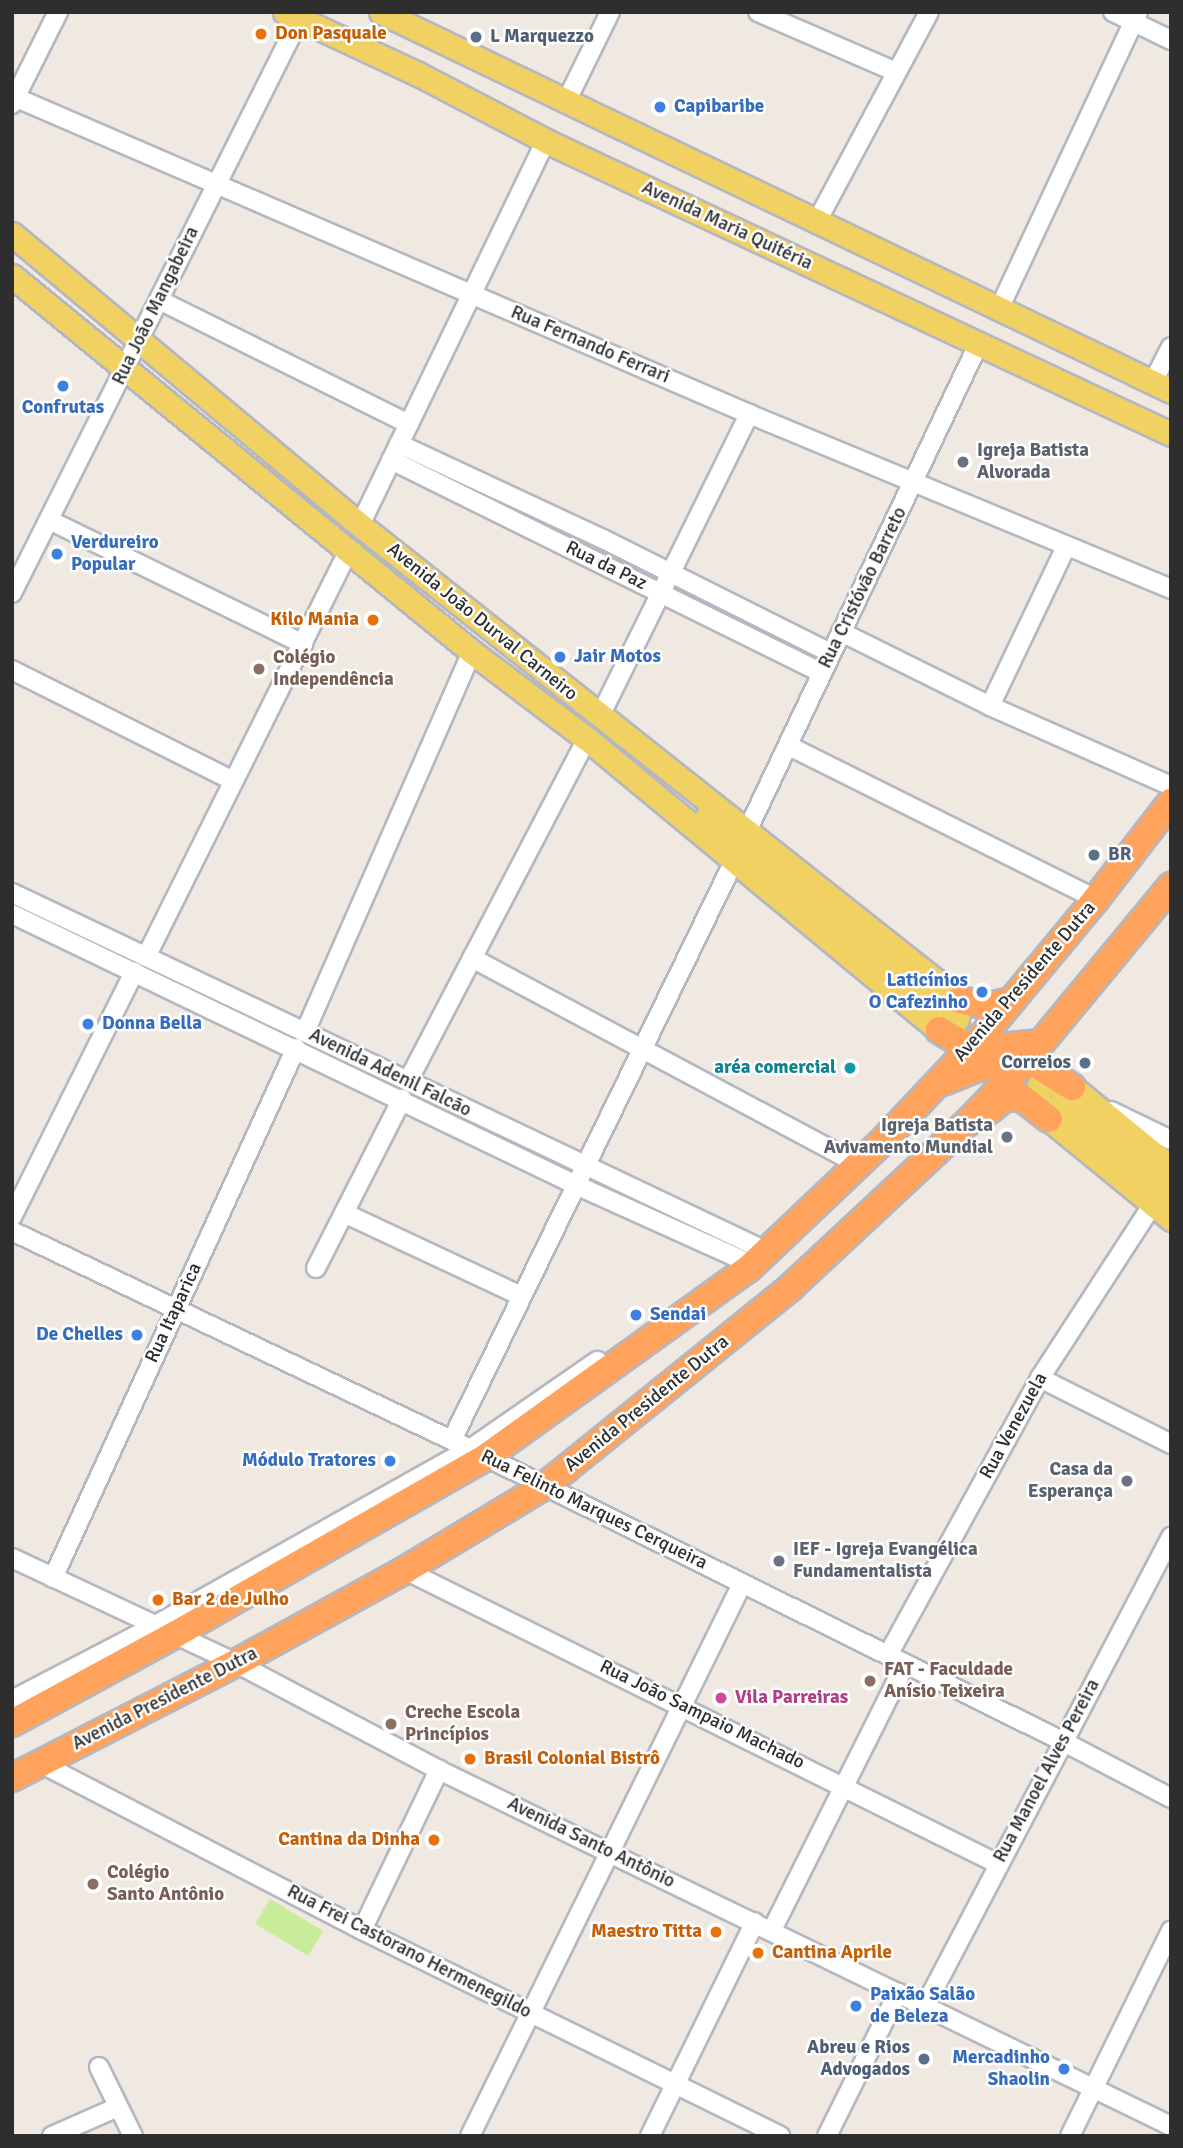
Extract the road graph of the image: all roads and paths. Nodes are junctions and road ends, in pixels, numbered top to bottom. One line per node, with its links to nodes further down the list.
1 (58, 12): 11 (street)
2 (382, 12): 12 (main road)
3 (610, 12): 12 (street)
4 (758, 12): 10 (street)
5 (929, 12): 10 (street)
6 (1113, 12): 8 (street)
7 (296, 15): 13 (main road, Avenida Maria Quitéria); 14 (street, Rua João Mangabeira)
8 (1135, 17): 9 (street); 20 (street)
9 (1171, 40)
10 (896, 72): 15 (street)
11 (13, 99): 14 (street, Rua Fernando Ferrari)
12 (566, 102): 15 (main road)
13 (546, 141): 18 (street); 22 (main road, Avenida Maria Quitéria)
14 (217, 184): 18 (street, Rua Fernando Ferrari); 19 (street, Rua João Mangabeira)
15 (816, 222): 20 (main road)
16 (12, 234): 21 (main road, Avenida João Durval Carneiro)
17 (12, 276): 24 (main road, Avenida João Durval Carneiro)
18 (474, 295): 26 (street, Rua Fernando Ferrari); 27 (street)
19 (159, 300): 21 (street, Rua João Mangabeira); 27 (street)
20 (999, 309): 25 (main road)
21 (139, 340): 24 (street, Rua João Mangabeira); 32 (main road, Avenida João Durval Carneiro)
22 (978, 345): 28 (main road, Avenida Maria Quitéria); 30 (street, Rua Cristóvão Barreto)
23 (1171, 347): 25 (street)
24 (125, 368): 31 (street, Rua João Mangabeira); 35 (main road, Avenida João Durval Carneiro)
25 (1162, 387)
26 (749, 414): 30 (street, Rua Fernando Ferrari); 38 (street)
27 (409, 424): 29 (street)
28 (1167, 425)
29 (395, 452): 32 (street); 33 (street, Rua da Paz); 37 (street, Rua da Paz)
30 (914, 482): 34 (street, Rua Fernando Ferrari); 42 (street, Rua Cristóvão Barreto)
31 (48, 520): 36 (street, Rua João Mangabeira); 43 (street)
32 (360, 525): 49 (main road, Avenida João Durval Carneiro)
33 (603, 539): 37 (street); 38 (street, Rua da Paz)
34 (1066, 547): 39 (street, Rua Fernando Ferrari); 48 (street)
35 (348, 551): 43 (street); 44 (main road, Avenida João Durval Carneiro)
36 (20, 559): 41 (street, Rua João Mangabeira)
37 (592, 559): 40 (street, Rua da Paz)
38 (670, 572): 40 (street); 45 (street, Rua da Paz)
39 (1171, 589)
40 (659, 592): 47 (street, Rua da Paz); 49 (street)
41 (12, 593)
42 (841, 632): 45 (street, Rua Cristóvão Barreto); 48 (street)
43 (303, 644): 53 (street)
44 (472, 652): 50 (main road, Avenida João Durval Carneiro); 69 (street)
45 (831, 653): 47 (street, Rua Cristóvão Barreto)
46 (12, 670): 53 (street)
47 (822, 673): 52 (street, Rua Cristóvão Barreto)
48 (990, 706): 54 (street)
49 (600, 716): 51 (main road); 56 (main road, Avenida João Durval Carneiro)
50 (587, 740): 51 (main road); 57 (main road, Avenida João Durval Carneiro); 64 (street)
51 (612, 741): 67 (main road)
52 (789, 746): 56 (street, Rua Cristóvão Barreto); 60 (street)
53 (232, 780): 63 (street)
54 (1171, 786)
55 (1171, 802): 60 (highway, Avenida Presidente Dutra)
56 (747, 831): 67 (main road, Avenida João Durval Carneiro)
57 (733, 863): 67 (main road, Avenida João Durval Carneiro); 73 (street)
58 (1171, 886): 68 (highway, Avenida Presidente Dutra)
59 (12, 893): 62 (street, Avenida Adenil Falcão)
60 (1096, 899): 66 (highway, Avenida Presidente Dutra)
61 (12, 914): 62 (street, Avenida Adenil Falcão)
62 (50, 922): 63 (street, Avenida Adenil Falcão); 65 (street, Avenida Adenil Falcão)
63 (146, 957): 69 (street, Avenida Adenil Falcão)
64 (471, 958): 73 (street); 75 (street)
65 (134, 972): 72 (street, Avenida Adenil Falcão); 89 (street)
66 (1011, 1001): 67 (highway); 71 (highway, Avenida Presidente Dutra)
67 (946, 1012): 71 (highway); 76 (highway)
68 (1059, 1021): 70 (highway, Avenida Presidente Dutra); 78 (highway)
69 (305, 1032): 75 (street, Avenida Adenil Falcão)
70 (1038, 1043): 71 (highway); 74 (highway, Avenida Presidente Dutra)
71 (973, 1046): 76 (highway, Avenida Presidente Dutra)
72 (296, 1048): 77 (street, Avenida Adenil Falcão); 95 (street, Rua Itaparica)
73 (644, 1051): 83 (street); 84 (street)
74 (1022, 1066): 76 (highway); 78 (highway); 80 (highway, Avenida Presidente Dutra)
75 (408, 1081): 82 (street, Avenida Adenil Falcão)
76 (938, 1082): 83 (highway, Avenida Presidente Dutra)
77 (402, 1099): 82 (street, Avenida Adenil Falcão); 88 (street)
78 (1060, 1103): 79 (main road); 80 (highway); 87 (main road)
79 (1094, 1103): 81 (street); 85 (main road)
80 (969, 1121): 100 (highway, Avenida Presidente Dutra)
81 (1171, 1140)
82 (515, 1144): 84 (street, Avenida Adenil Falcão); 86 (street, Avenida Adenil Falcão)
83 (859, 1165): 92 (highway, Avenida Presidente Dutra)
84 (584, 1167): 86 (street); 92 (street, Avenida Adenil Falcão)
85 (1171, 1168)
86 (576, 1185): 92 (street, Avenida Adenil Falcão); 94 (street)
87 (1162, 1198): 90 (main road); 96 (street, Rua Venezuela)
88 (344, 1213): 93 (street); 94 (street)
89 (12, 1217)
90 (1171, 1219)
91 (12, 1231): 95 (street, Rua Felinto Marques Cerqueira)
92 (756, 1262): 99 (highway, Avenida Presidente Dutra)
93 (316, 1268)
94 (521, 1296): 97 (street)
95 (176, 1310): 97 (street, Rua Felinto Marques Cerqueira); 104 (street, Rua Itaparica)
96 (1040, 1377): 98 (street); 107 (street, Rua Venezuela)
97 (452, 1440): 99 (street, Rua Felinto Marques Cerqueira)
98 (1171, 1444)
99 (478, 1453): 100 (street, Rua Felinto Marques Cerqueira); 106 (highway, Avenida Presidente Dutra)
100 (544, 1486): 103 (highway, Avenida Presidente Dutra); 105 (street, Rua Felinto Marques Cerqueira)
101 (1171, 1537): 113 (street, Rua Manoel Alves Pereira)
102 (12, 1558): 104 (street, Avenida Santo Antônio)
103 (405, 1570): 108 (highway, Avenida Presidente Dutra); 111 (street, Rua João Sampaio Machado)
104 (52, 1578): 106 (street, Avenida Santo Antônio)
105 (743, 1584): 107 (street, Rua Felinto Marques Cerqueira); 111 (street)
106 (164, 1630): 108 (street, Avenida Santo Antônio); 110 (street, Avenida Presidente Dutra); 112 (highway, Avenida Presidente Dutra)
107 (888, 1655): 109 (street, Rua Felinto Marques Cerqueira)
108 (236, 1663): 114 (highway, Avenida Presidente Dutra); 115 (street, Avenida Santo Antônio)
109 (905, 1664): 113 (street, Rua Felinto Marques Cerqueira); 117 (street)
110 (12, 1700)
111 (684, 1706): 117 (street, Rua João Sampaio Machado); 119 (street)
112 (12, 1723)
113 (1062, 1741): 118 (street, Rua Felinto Marques Cerqueira); 120 (street, Rua Manoel Alves Pereira)
114 (40, 1763): 116 (highway, Avenida Presidente Dutra); 122 (street, Rua Frei Castorano Hermenegildo)
115 (439, 1770): 119 (street, Avenida Santo Antônio); 122 (street)
116 (12, 1778)
117 (845, 1786): 120 (street, Rua João Sampaio Machado); 123 (street)
118 (1171, 1798)
119 (612, 1852): 121 (street, Avenida Santo Antônio); 128 (street)
120 (998, 1864): 127 (street, Rua Manoel Alves Pereira)
121 (755, 1922): 123 (street, Avenida Santo Antônio); 130 (street)
122 (362, 1930): 128 (street, Rua Frei Castorano Hermenegildo)
123 (772, 1930): 126 (street, Avenida Santo Antônio)
124 (1171, 1931): 125 (street)
125 (1167, 1950): 131 (street)
126 (898, 1993): 127 (street, Avenida Santo Antônio); 139 (street)
127 (925, 2006): 131 (street, Avenida Santo Antônio)
128 (530, 2012): 130 (street, Rua Frei Castorano Hermenegildo); 136 (street)
129 (99, 2067): 132 (street)
130 (676, 2084): 137 (street); 138 (street, Rua Frei Castorano Hermenegildo)
131 (1093, 2088): 133 (street, Avenida Santo Antônio); 140 (street)
132 (117, 2107): 134 (street); 135 (street)
133 (1171, 2126)
134 (52, 2136)
135 (133, 2136)
136 (470, 2136)
137 (650, 2136)
138 (780, 2136)
139 (827, 2136)
140 (1070, 2136)

